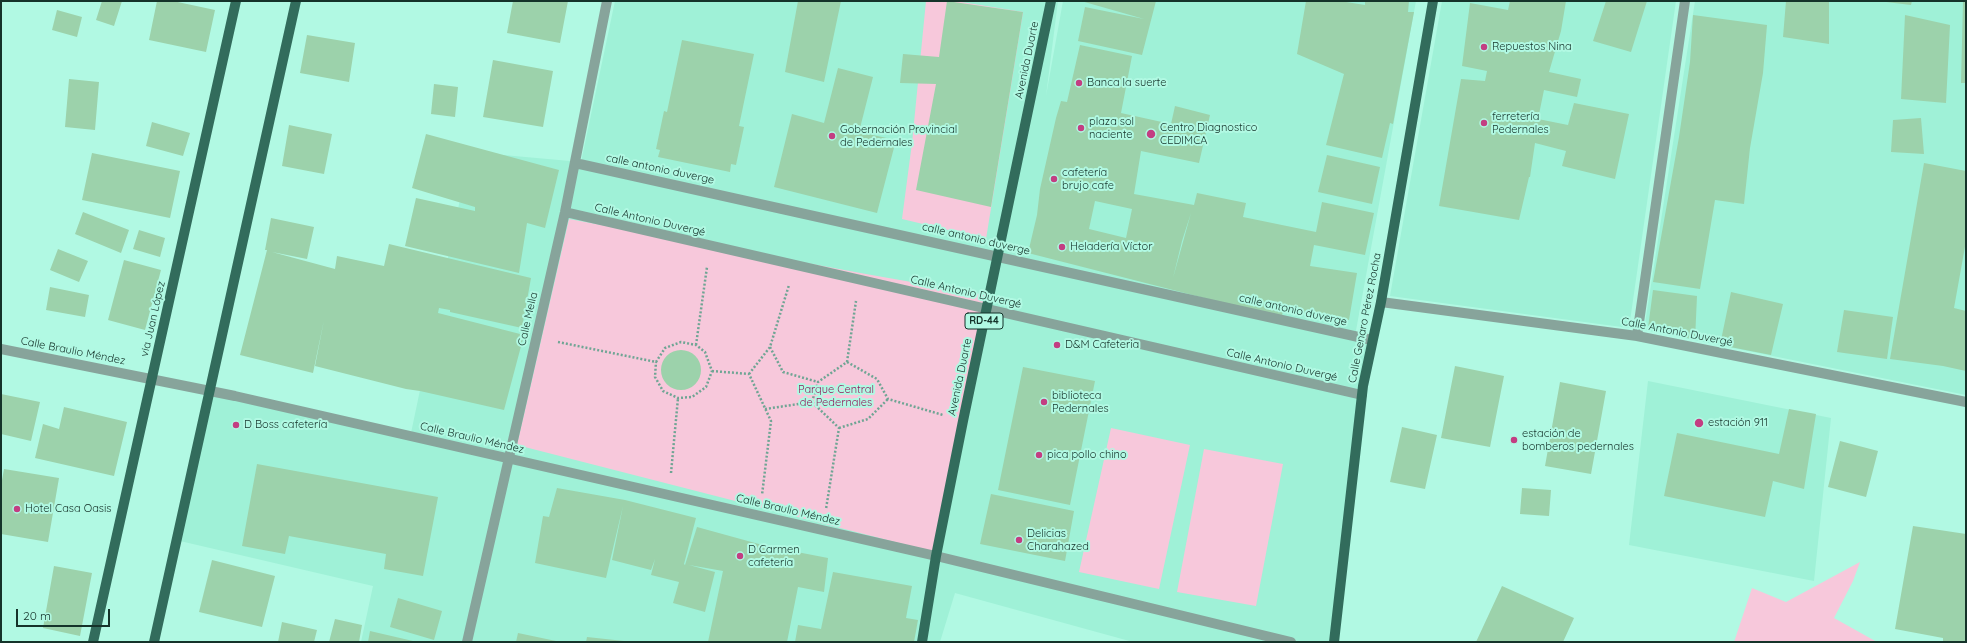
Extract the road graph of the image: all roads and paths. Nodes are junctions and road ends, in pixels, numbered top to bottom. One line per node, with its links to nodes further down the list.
1 (236, 1): 25 (main road, via Juan López)
2 (296, 1): 27 (main road)
3 (607, 1): 7 (street, Calle Mella)
4 (1051, 1): 10 (main road, Avenida Duarte / RD-44)
5 (1433, 1): 13 (main road, Calle Genaro Pérez Rocha)
6 (1685, 1): 15 (street)
7 (575, 163): 8 (street, Calle Mella); 10 (street, calle antonio duverge)
8 (565, 212): 9 (street, Calle Antonio Duvergé); 16 (street, Calle Mella)
9 (710, 246): 11 (street, Calle Antonio Duvergé); 18 (path)
10 (997, 256): 14 (main road, Avenida Duarte / RD-44); 17 (street, calle antonio duverge)
11 (793, 264): 12 (street, Calle Antonio Duvergé); 19 (path)
12 (861, 280): 14 (street, Calle Antonio Duvergé); 22 (path)
13 (1381, 302): 15 (street, Calle Antonio Duvergé); 17 (main road, Calle Genaro Pérez Rocha)
14 (986, 309): 28 (street, Calle Antonio Duvergé); 34 (main road, Avenida Duarte / RD-44)
15 (1637, 336): 32 (street, Calle Antonio Duvergé)
16 (536, 337): 21 (path); 36 (street, Calle Mella)
17 (1372, 340): 28 (main road, Calle Genaro Pérez Rocha)
18 (696, 346): 21 (path); 23 (path)
19 (770, 346): 24 (path); 26 (path)
20 (1, 349): 25 (street, Calle Braulio Méndez)
21 (656, 362): 29 (path)
22 (847, 362): 26 (path); 30 (path)
23 (712, 371): 24 (path); 29 (path)
24 (749, 374): 33 (path)
25 (152, 379): 27 (street, Calle Braulio Méndez); 41 (main road, via Juan López)
26 (818, 382): 31 (path)
27 (209, 390): 36 (street, Calle Braulio Méndez); 42 (main road)
28 (1362, 395): 46 (main road, Calle Genaro Pérez Rocha)
29 (678, 398): 37 (path)
30 (888, 399): 34 (path); 35 (path)
31 (812, 402): 33 (path); 35 (path)
32 (1966, 402)
33 (765, 409): 38 (path)
34 (963, 421): 40 (main road, Avenida Duarte / RD-44)
35 (839, 428): 39 (path)
36 (509, 459): 37 (street, Calle Braulio Méndez); 43 (street, Calle Mella)
37 (667, 495): 38 (street, Calle Braulio Méndez)
38 (759, 516): 39 (street, Calle Braulio Méndez)
39 (823, 531): 40 (street, Calle Braulio Méndez)
40 (936, 556): 44 (main road, Avenida Duarte / RD-44); 45 (street, Calle Braulio Méndez)
41 (93, 642)
42 (154, 642)
43 (467, 642)
44 (922, 642)
45 (1291, 642)
46 (1334, 642)

